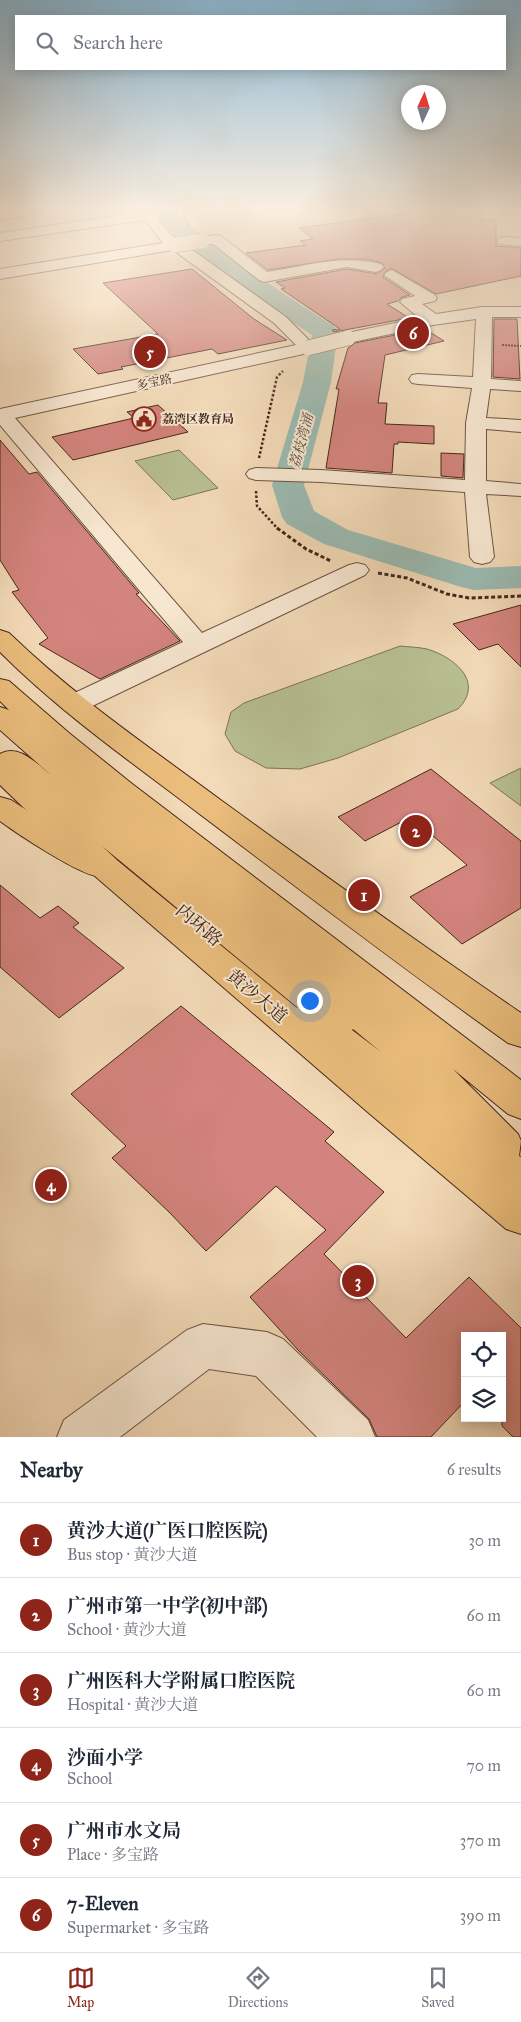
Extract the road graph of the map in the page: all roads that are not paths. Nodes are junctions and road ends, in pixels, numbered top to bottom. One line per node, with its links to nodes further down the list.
1 (222, 277): 6 (street)
2 (395, 277): 5 (street)
3 (482, 312): 4 (street); 5 (street); 8 (street)
4 (521, 312)
5 (433, 320): 6 (street, 多宝路, bridge)
6 (308, 348): 10 (street, 多宝路)
7 (418, 379): 8 (street)
8 (482, 384): 9 (street); 11 (street)
9 (521, 386)
10 (1, 415): 19 (street)
11 (476, 423): 12 (street); 14 (street)
12 (521, 426)
13 (262, 474): 14 (street)
14 (475, 488): 15 (street); 16 (street)
15 (521, 490)
16 (482, 557)
17 (357, 570): 19 (street)
18 (0, 638): 21 (main road)
19 (198, 644): 21 (street)
20 (0, 687): 27 (main road)
21 (74, 704): 30 (main road)
22 (0, 716): 27 (main road)
23 (0, 751): 33 (main road)
24 (0, 757): 34 (main road, 内环路)
25 (0, 768): 28 (main road, 黄沙大道)
26 (0, 808): 28 (main road)
27 (164, 838): 29 (main road); 33 (main road)
28 (107, 869): 35 (main road, 黄沙大道)
29 (363, 977): 31 (main road); 32 (main road)
30 (521, 1032)
31 (521, 1080)
32 (521, 1102)
33 (513, 1153)
34 (521, 1181)
35 (521, 1215)
36 (80, 1437): 37 (street)
37 (351, 1437)

